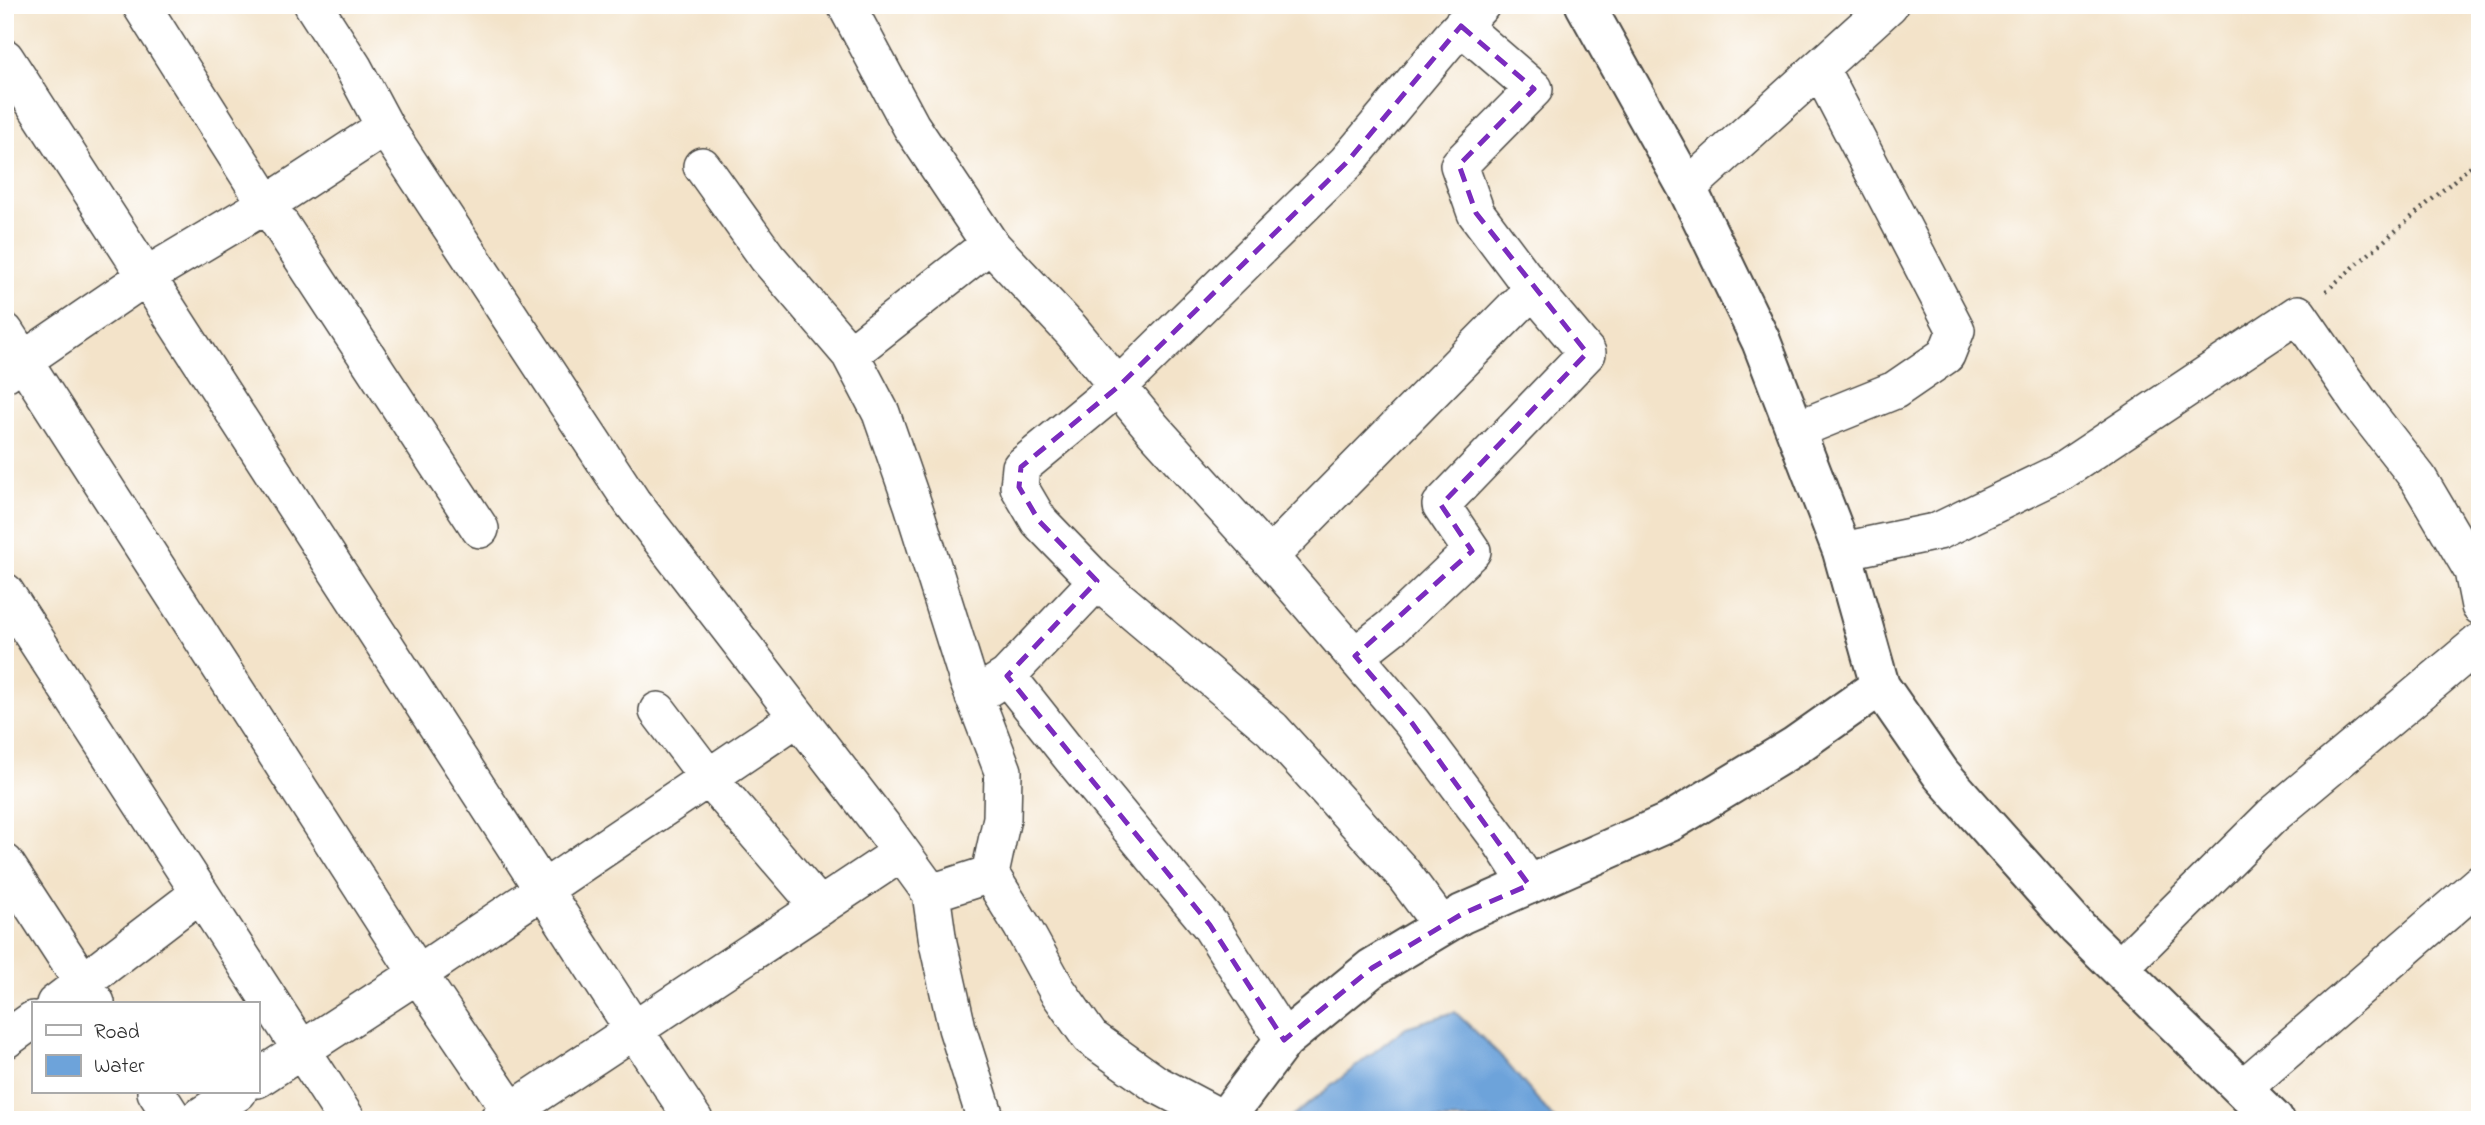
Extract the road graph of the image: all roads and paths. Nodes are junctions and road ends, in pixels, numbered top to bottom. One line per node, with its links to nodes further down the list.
1 (141, 5): 13 (street)
2 (313, 5): 9 (street)
3 (846, 5): 14 (street)
4 (1585, 5): 12 (main road)
5 (1889, 5): 8 (street)
6 (1471, 16): 16 (street); 20 (street)
7 (5, 58): 15 (street)
8 (1820, 69): 12 (street); 21 (street)
9 (385, 127): 13 (street); 34 (street)
10 (2480, 158): 17 (path)
11 (702, 166): 18 (street)
12 (1688, 188): 21 (main road)
13 (267, 204): 15 (street); 22 (street)
14 (990, 244): 18 (street); 20 (street)
15 (148, 275): 19 (street); 41 (street)
16 (1532, 289): 24 (street); 29 (street)
17 (2298, 314): 23 (street); 27 (street)
18 (850, 354): 32 (street)
19 (11, 356): 47 (street)
20 (1119, 386): 24 (street); 25 (street)
21 (1796, 430): 23 (main road)
22 (480, 529)
23 (1843, 551): 31 (main road)
24 (1269, 557): 29 (street)
25 (1097, 581): 30 (street); 45 (street)
26 (5, 592): 42 (street)
27 (2480, 606)
28 (2480, 642): 46 (street)
29 (1355, 656): 40 (street)
30 (1007, 676): 32 (street); 52 (street)
31 (1880, 686): 40 (main road); 46 (main road)
32 (975, 697): 38 (street)
33 (658, 711): 35 (street)
34 (798, 717): 35 (street); 36 (street)
35 (708, 777): 41 (street); 44 (street)
36 (901, 853): 43 (street); 44 (street)
37 (5, 863): 48 (street)
38 (990, 874): 43 (street); 64 (street)
39 (2480, 883): 55 (street)
40 (1529, 885): 45 (main road)
41 (542, 889): 47 (street); 50 (street)
42 (200, 892): 48 (street); 53 (street)
43 (931, 893): 63 (street)
44 (820, 907): 50 (street)
45 (1442, 926): 52 (main road)
46 (2119, 968): 55 (main road)
47 (418, 974): 53 (street); 58 (street)
48 (78, 997)
49 (32, 1021): 51 (street)
50 (634, 1030): 58 (street); 62 (street)
51 (5, 1040)
52 (1284, 1040): 64 (main road)
53 (301, 1050): 54 (street); 61 (street)
54 (259, 1078)
55 (2242, 1089): 65 (main road)
56 (157, 1094): 59 (street)
57 (235, 1094): 60 (street)
58 (509, 1117)
59 (174, 1120)
60 (195, 1120)
61 (347, 1120)
62 (694, 1120)
63 (986, 1120)
64 (1224, 1120)
65 (2274, 1120)

